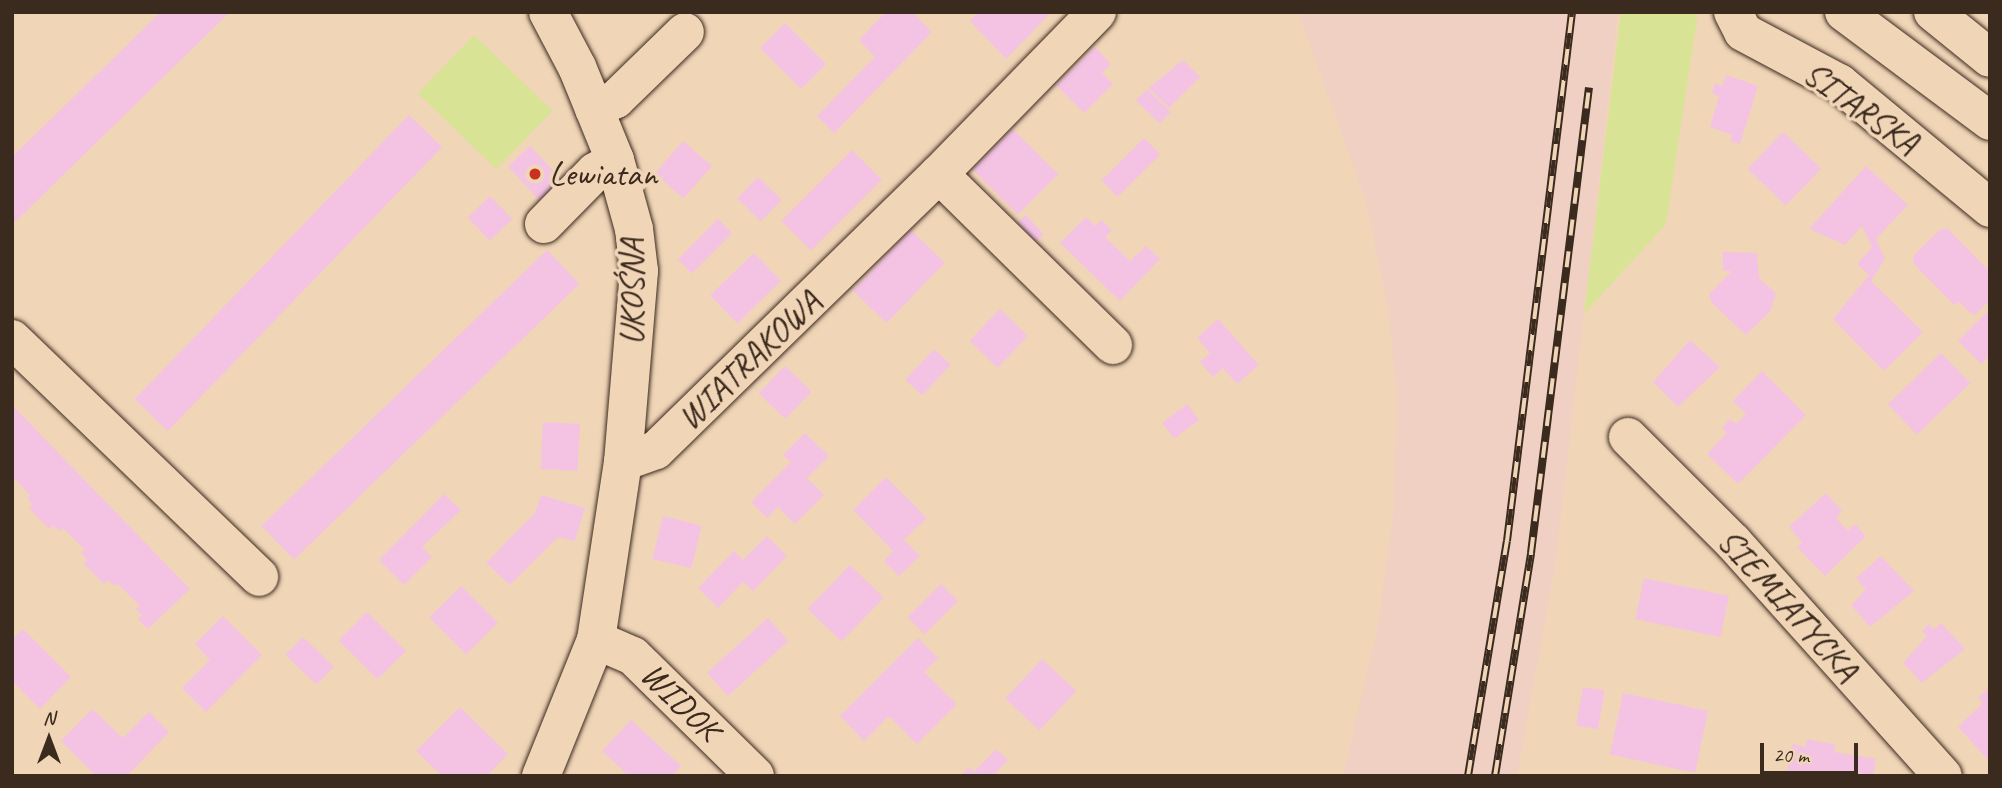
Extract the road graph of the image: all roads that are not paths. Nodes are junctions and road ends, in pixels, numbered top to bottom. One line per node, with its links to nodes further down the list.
1 (548, 12): 8 (street, UKOŚNA)
2 (1097, 12): 11 (street, WIATRAKOWA)
3 (1733, 12): 12 (street, SITARSKA)
4 (1844, 12): 9 (street)
5 (1933, 12): 7 (street)
6 (685, 32): 8 (street)
7 (1990, 58)
8 (594, 109): 10 (street, UKOŚNA)
9 (1990, 121)
10 (615, 160): 13 (street); 17 (street, UKOŚNA)
11 (939, 174): 15 (street); 17 (street, WIATRAKOWA)
12 (1990, 208)
13 (544, 224)
14 (12, 339): 18 (street)
15 (1113, 345)
16 (1629, 438): 22 (street, SIEMIATYCKA)
17 (623, 462): 19 (street)
18 (259, 577)
19 (596, 640): 20 (street); 21 (street, WIDOK)
20 (541, 776)
21 (755, 776)
22 (1943, 776)

